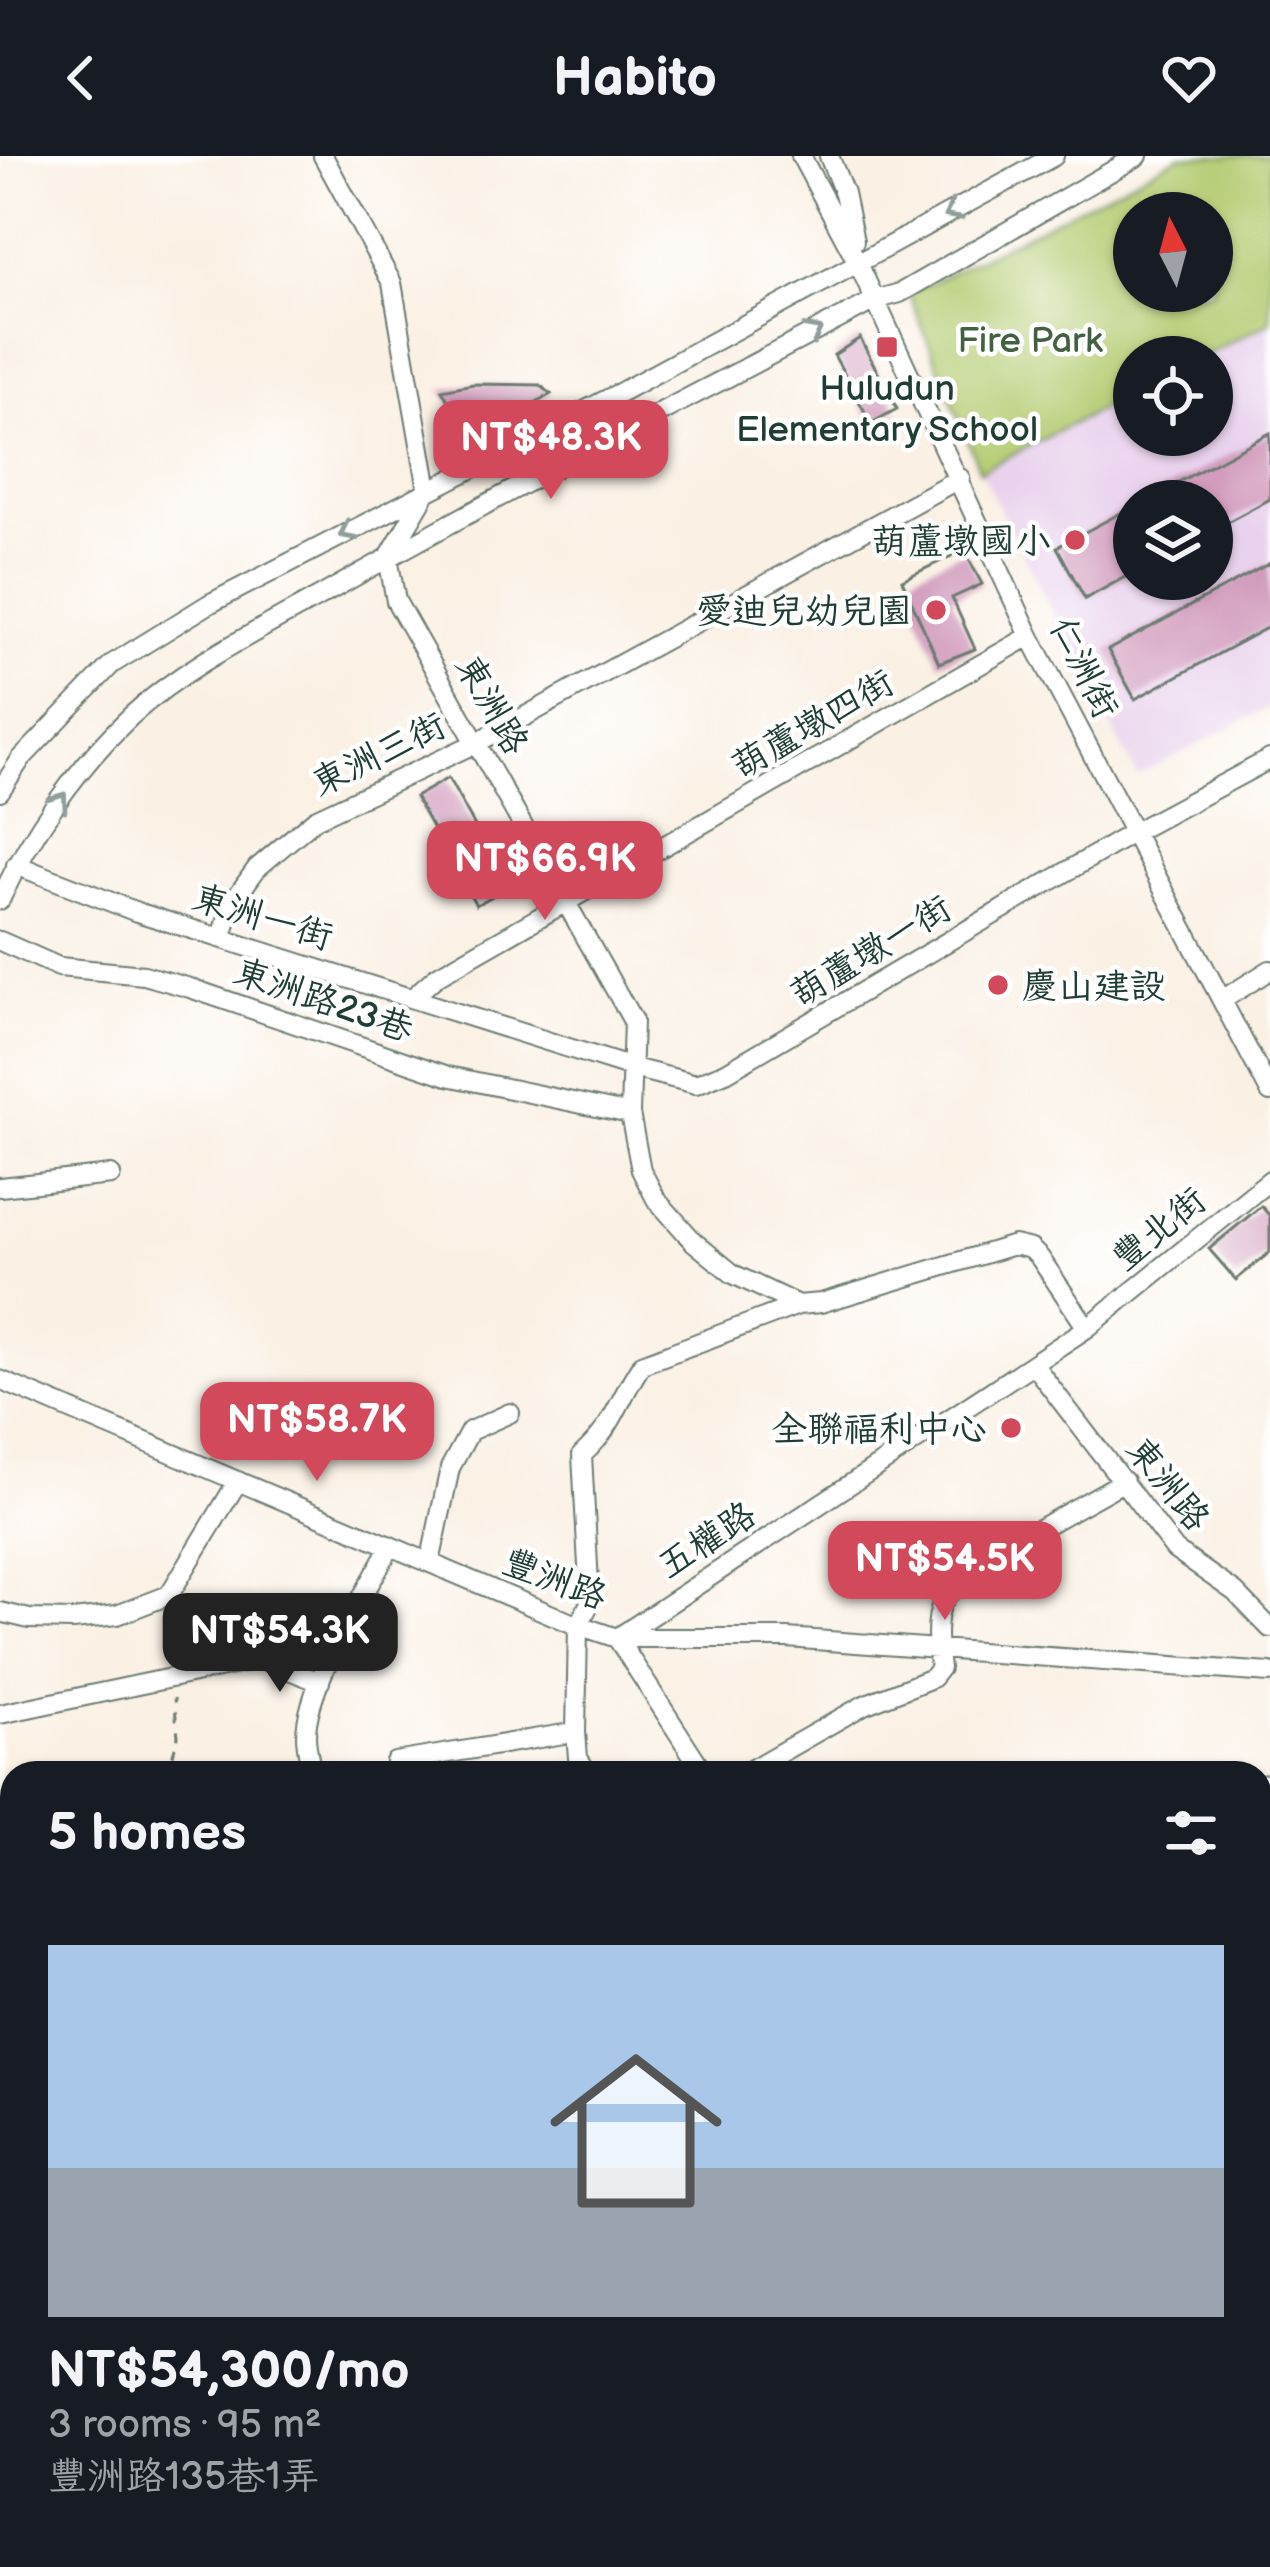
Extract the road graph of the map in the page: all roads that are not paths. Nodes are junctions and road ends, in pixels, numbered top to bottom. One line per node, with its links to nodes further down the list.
1 (323, 156): 9 (street)
2 (801, 156): 6 (street)
3 (829, 156): 6 (street)
4 (1054, 156): 6 (street, one-way to 6)
5 (1138, 156): 7 (street)
6 (859, 263): 7 (street, 仁洲街); 9 (street)
7 (875, 300): 8 (street, 仁洲街); 10 (street, one-way to 7)
8 (960, 478): 11 (street, 仁洲街); 12 (street, 東洲三街)
9 (428, 490): 10 (street); 14 (street, one-way to 14)
10 (388, 558): 12 (street, 東洲路); 16 (street, one-way to 10)
11 (1030, 636): 15 (street, 仁洲街); 18 (street, 葫蘆墩四街)
12 (478, 742): 18 (street, 東洲路); 19 (street, 東洲三街)
13 (1270, 759): 15 (street, 葫蘆墩一街)
14 (0, 790)
15 (1133, 832): 23 (street, 仁洲街); 24 (street, 葫蘆墩一街)
16 (16, 865): 17 (street); 19 (street, 東洲一街)
17 (0, 900)
18 (565, 904): 22 (street, 葫蘆墩四街); 24 (street, 東洲路)
19 (221, 937): 22 (street, 東洲一街)
20 (0, 941): 26 (street, 東洲路23巷)
21 (1270, 970): 23 (street)
22 (412, 998): 24 (street, 東洲一街)
23 (1222, 1000): 25 (street, 仁洲街)
24 (629, 1066): 26 (street, 東洲路)
25 (1270, 1092)
26 (630, 1114): 30 (street, 東洲路)
27 (112, 1175): 29 (street)
28 (1270, 1180): 31 (street, 豐北街)
29 (0, 1187)
30 (798, 1305): 31 (street); 40 (street)
31 (1087, 1328): 32 (street, 五權路)
32 (1033, 1364): 36 (street, 東洲路); 42 (street, 五權路)
33 (0, 1379): 35 (street, 豐洲路)
34 (510, 1413): 38 (street)
35 (238, 1481): 37 (street, 豐洲路); 39 (street)
36 (1124, 1481): 41 (street, 東洲路); 43 (street)
37 (390, 1547): 38 (street, 豐洲路); 45 (street)
38 (430, 1563): 40 (street, 豐洲路)
39 (0, 1612)
40 (578, 1626): 42 (street, 豐洲路); 47 (street)
41 (1270, 1628)
42 (617, 1638): 43 (street, 豐洲路); 51 (street)
43 (937, 1649): 44 (street, 豐洲路); 52 (street)
44 (1270, 1672)
45 (320, 1682): 46 (street); 48 (street)
46 (0, 1714)
47 (577, 1732): 49 (street); 50 (street)
48 (310, 1761)
49 (401, 1761)
50 (580, 1761)
51 (696, 1761)
52 (766, 1761)

